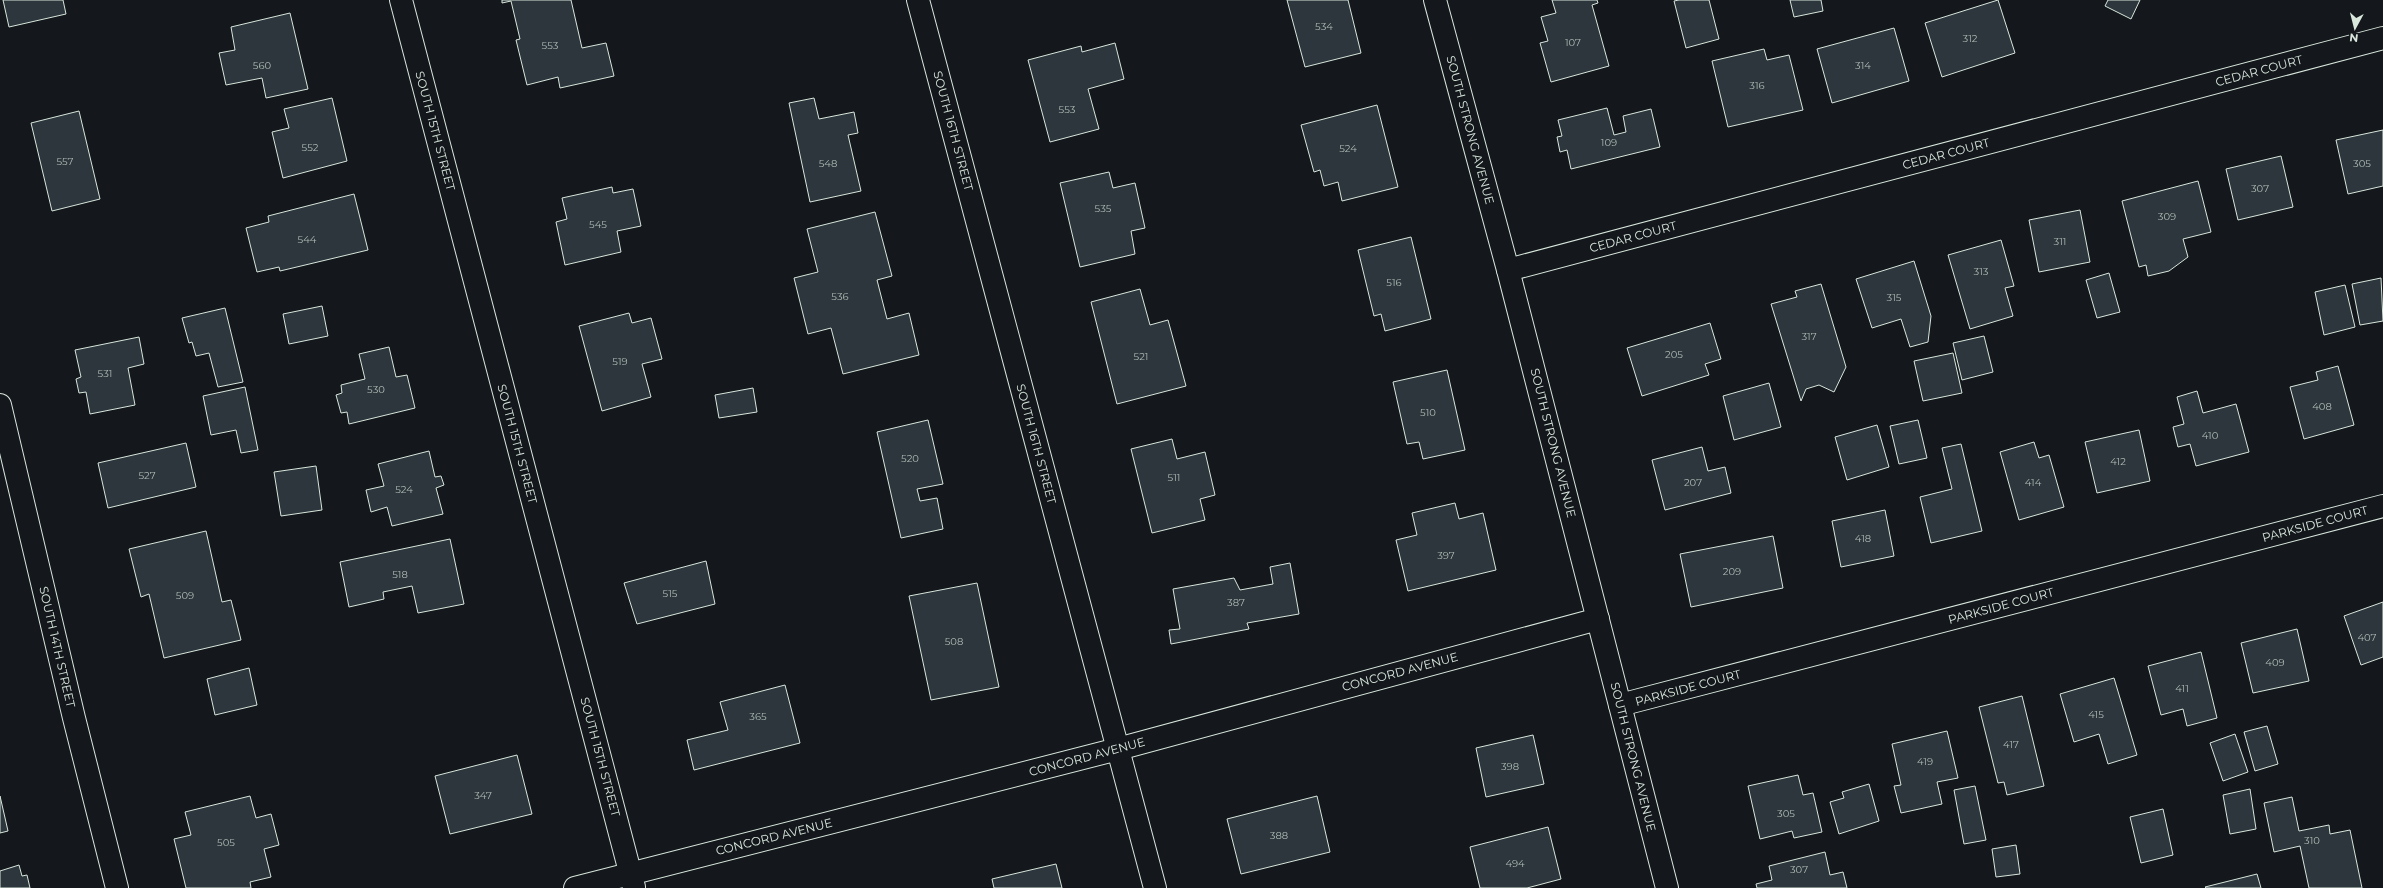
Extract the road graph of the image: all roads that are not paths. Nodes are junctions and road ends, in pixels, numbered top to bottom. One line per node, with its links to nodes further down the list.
1 (400, 0): 11 (street, SOUTH 15TH STREET)
2 (918, 0): 10 (street, SOUTH 16TH STREET)
3 (1435, 0): 5 (street, SOUTH STRONG AVENUE)
4 (2383, 38): 5 (street, CEDAR COURT)
5 (1508, 270): 8 (street, SOUTH STRONG AVENUE)
6 (0, 406): 12 (street, SOUTH 14TH STREET)
7 (2383, 506): 9 (street, PARKSIDE COURT)
8 (1598, 619): 9 (street, SOUTH STRONG AVENUE); 10 (street, CONCORD AVENUE)
9 (1620, 706): 15 (street, SOUTH STRONG AVENUE)
10 (1118, 749): 11 (street, CONCORD AVENUE); 14 (street, SOUTH 16TH STREET)
11 (633, 881): 13 (street, CONCORD AVENUE)
12 (117, 888)
13 (575, 888)
14 (1155, 888)
15 (1667, 888)

